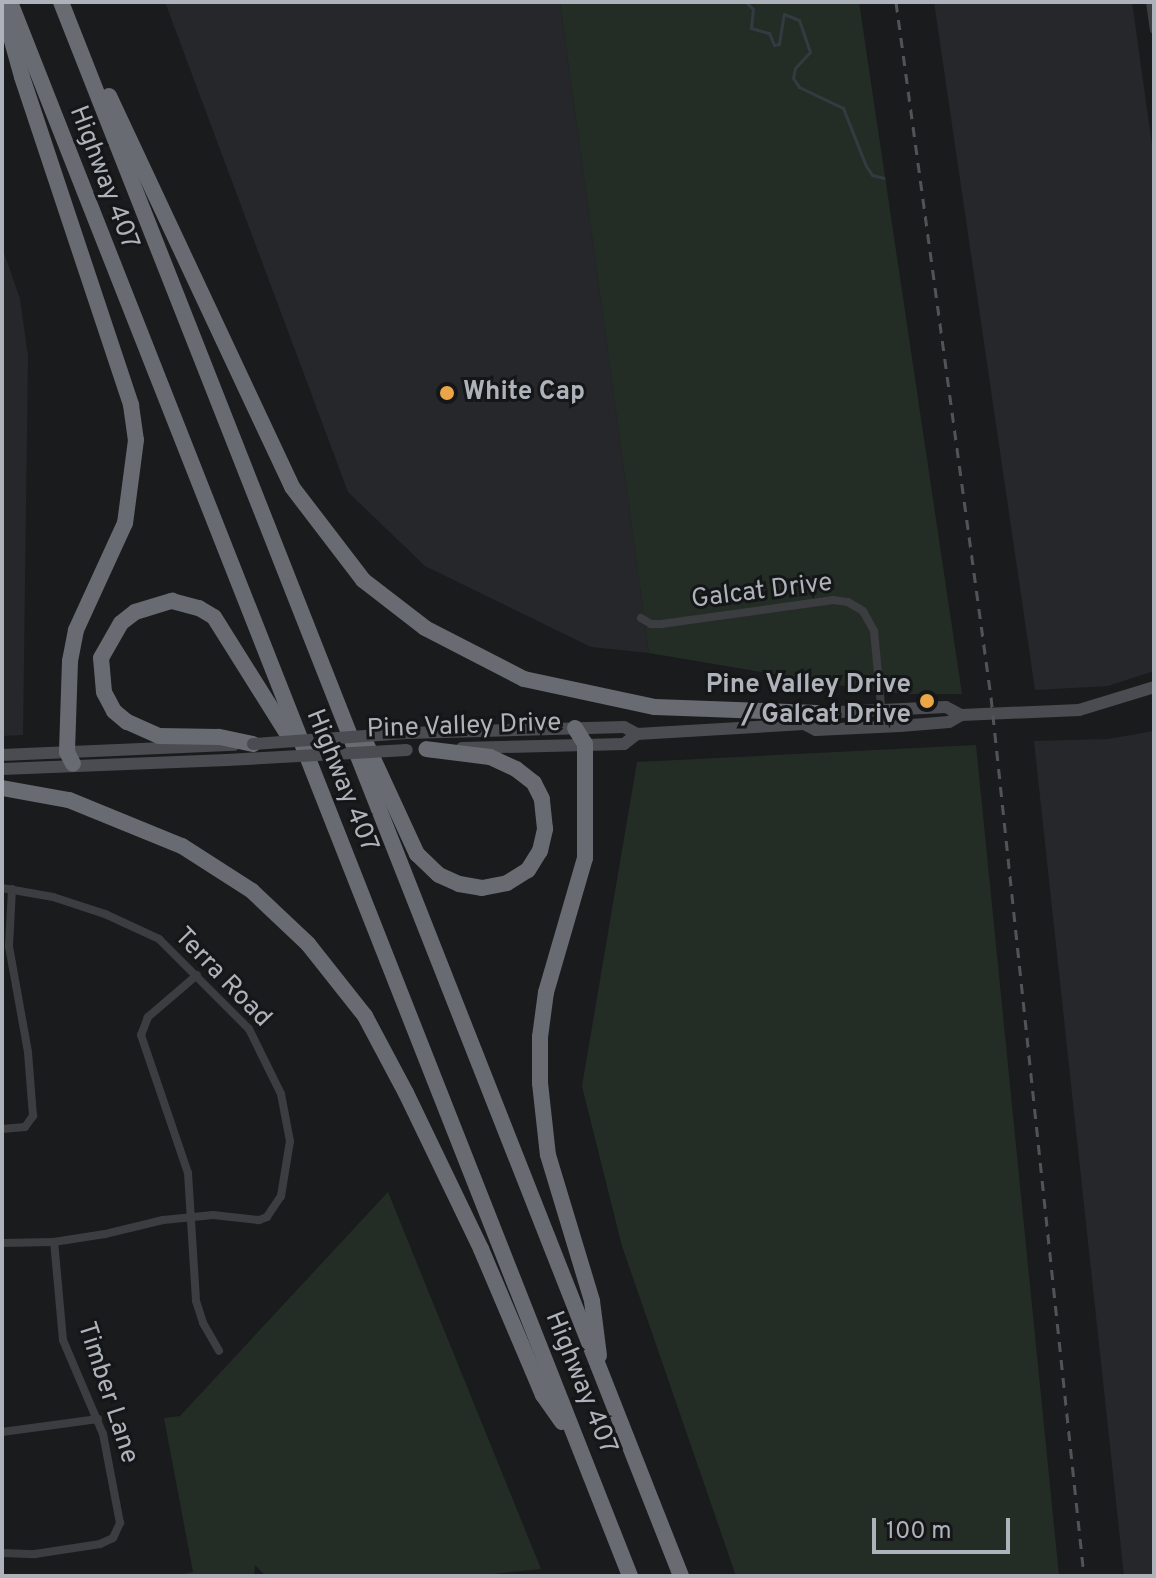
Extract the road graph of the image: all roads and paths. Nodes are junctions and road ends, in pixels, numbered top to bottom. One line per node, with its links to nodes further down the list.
1 (2, 2): 20 (highway)
2 (10, 2): 22 (highway, Highway 407)
3 (61, 2): 7 (highway, Highway 407); 11 (highway)
4 (1150, 2): 5 (street)
5 (1154, 30)
6 (641, 618): 9 (street, Galcat Drive)
7 (324, 665): 18 (highway); 32 (highway, Highway 407)
8 (1154, 687): 10 (main road, Pine Valley Drive)
9 (882, 710): 10 (main road, Pine Valley Drive); 11 (main road, Pine Valley Drive); 12 (street, Galcat Drive)
10 (961, 715): 12 (main road, Pine Valley Drive)
11 (810, 718): 12 (main road, Pine Valley Drive); 14 (main road, Pine Valley Drive)
12 (883, 726)
13 (575, 728): 14 (main road, Pine Valley Drive); 16 (main road, Pine Valley Drive, bridge); 17 (highway)
14 (637, 734): 17 (main road, Pine Valley Drive)
15 (228, 742): 16 (highway); 20 (main road, Pine Valley Drive); 22 (highway)
16 (253, 744)
17 (585, 744): 18 (main road, Pine Valley Drive); 32 (highway)
18 (426, 749): 20 (main road, Pine Valley Drive, bridge)
19 (2, 755): 20 (main road, Pine Valley Drive)
20 (70, 758): 21 (main road, Pine Valley Drive)
21 (2, 769)
22 (312, 774): 35 (highway, Highway 407)
23 (2, 788): 35 (highway)
24 (2, 888): 25 (street, Terra Road)
25 (12, 889): 26 (street, Terra Road); 27 (street)
26 (197, 975): 28 (street); 28 (street, Terra Road)
27 (2, 1129)
28 (191, 1217): 29 (street); 31 (street)
29 (54, 1242): 30 (street); 33 (street, Timber Lane)
30 (2, 1243)
31 (219, 1351)
32 (602, 1382): 38 (highway, Highway 407)
33 (98, 1419): 34 (street); 36 (street, Timber Lane)
34 (2, 1432)
35 (580, 1447): 37 (highway, Highway 407)
36 (2, 1553)
37 (630, 1576)
38 (681, 1576)

